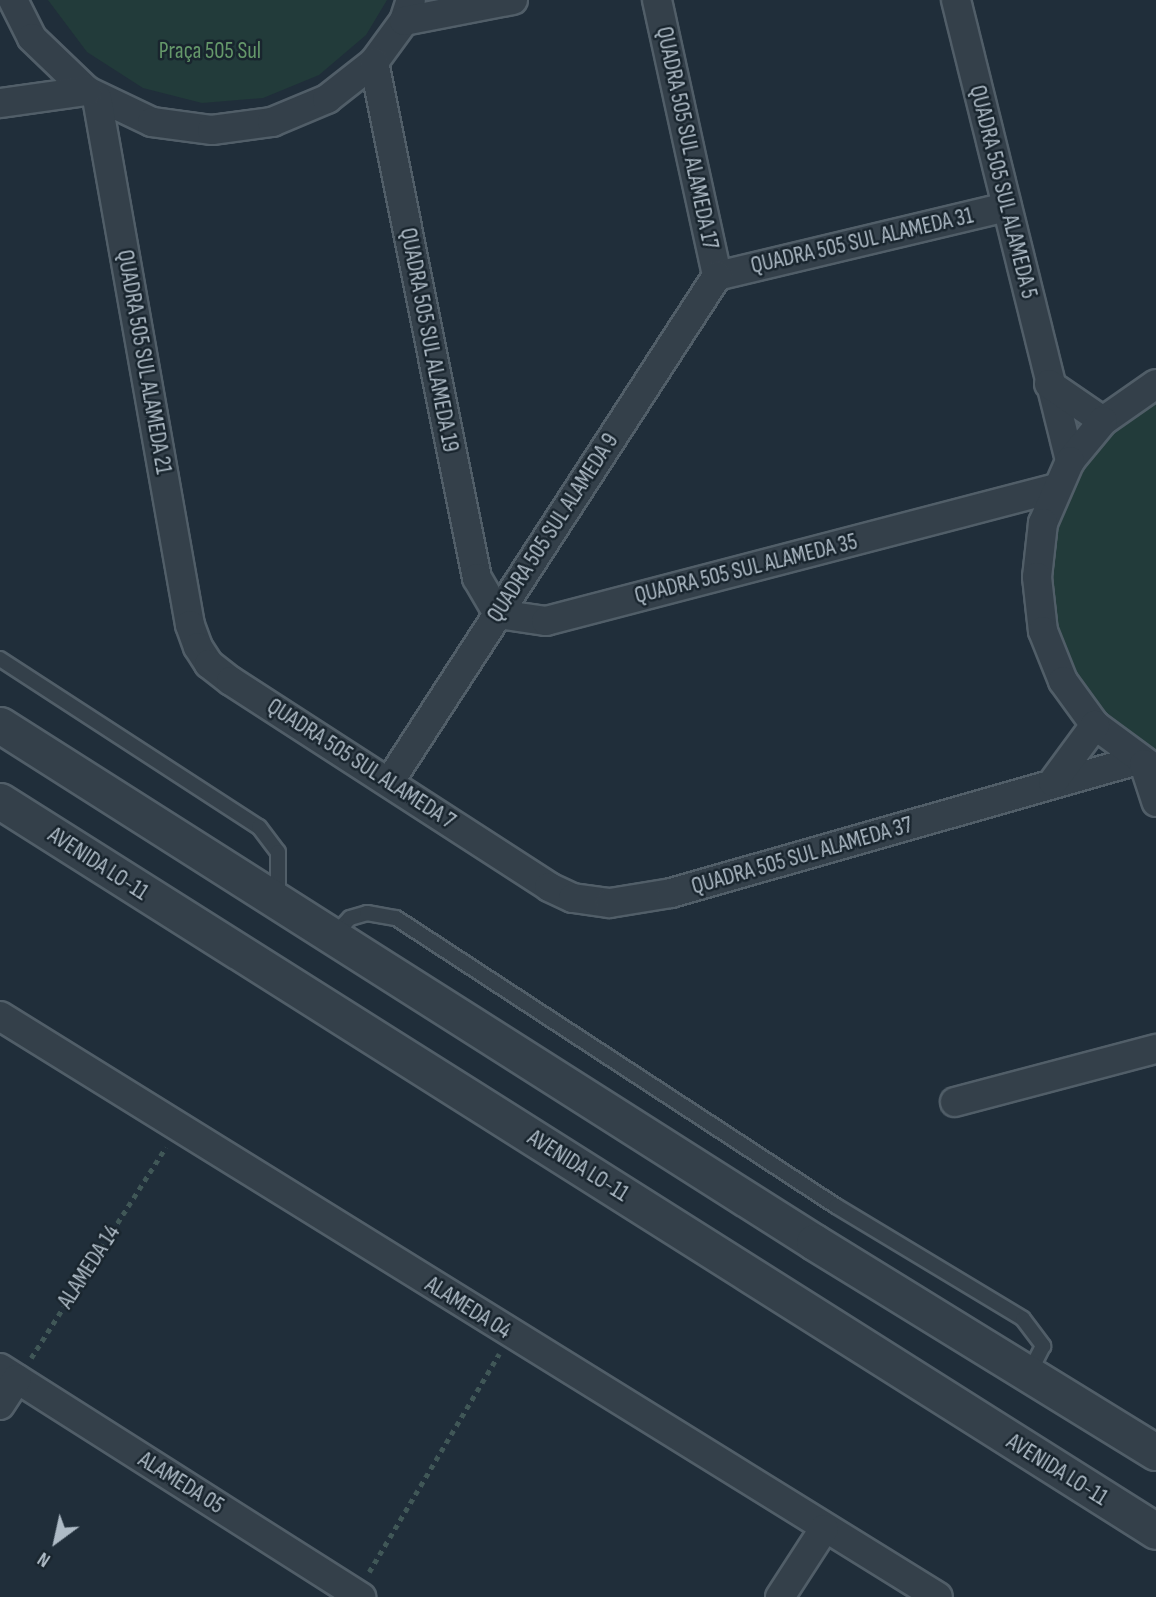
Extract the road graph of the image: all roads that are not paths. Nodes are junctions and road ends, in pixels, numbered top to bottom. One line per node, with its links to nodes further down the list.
1 (13, 0): 7 (street)
2 (513, 0): 5 (street)
3 (657, 0): 10 (street, QUADRA 505 SUL ALAMEDA 17)
4 (956, 0): 9 (street, QUADRA 505 SUL ALAMEDA 5)
5 (407, 10): 6 (street)
6 (374, 62): 7 (street); 18 (street, QUADRA 505 SUL ALAMEDA 19)
7 (92, 95): 8 (street); 19 (street, QUADRA 505 SUL ALAMEDA 21)
8 (0, 103)
9 (1006, 207): 10 (street, QUADRA 505 SUL ALAMEDA 31); 11 (street, QUADRA 505 SUL ALAMEDA 5)
10 (717, 276): 18 (street, QUADRA 505 SUL ALAMEDA 9)
11 (1049, 384): 13 (street); 14 (street)
12 (1156, 384): 13 (street)
13 (1103, 421): 14 (street)
14 (1070, 461): 15 (street)
15 (1056, 488): 16 (street, QUADRA 505 SUL ALAMEDA 35); 17 (street)
16 (993, 506): 17 (street); 18 (street, QUADRA 505 SUL ALAMEDA 35)
17 (1043, 523): 22 (street)
18 (498, 614): 24 (street, QUADRA 505 SUL ALAMEDA 9)
19 (190, 625): 24 (street, QUADRA 505 SUL ALAMEDA 7)
20 (0, 659): 29 (lane)
21 (0, 725): 29 (street)
22 (1095, 725): 23 (street); 25 (street)
23 (1146, 765): 25 (street, QUADRA 505 SUL ALAMEDA 37); 27 (street)
24 (390, 781): 28 (street, QUADRA 505 SUL ALAMEDA 7)
25 (1053, 782): 28 (street, QUADRA 505 SUL ALAMEDA 37)
26 (0, 801): 39 (street, AVENIDA LO-11)
27 (1156, 802)
28 (549, 887)
29 (278, 901): 30 (street)
30 (334, 935): 34 (street); 34 (lane)
31 (0, 1016): 38 (street, ALAMEDA 04)
32 (1156, 1049): 33 (street)
33 (955, 1102)
34 (1030, 1372): 37 (street)
35 (9, 1374): 36 (street); 40 (street, ALAMEDA 05)
36 (0, 1405)
37 (1156, 1452)
38 (824, 1529): 41 (street); 42 (street, ALAMEDA 04)
39 (1156, 1531)
40 (359, 1595)
41 (780, 1597)
42 (938, 1597)

